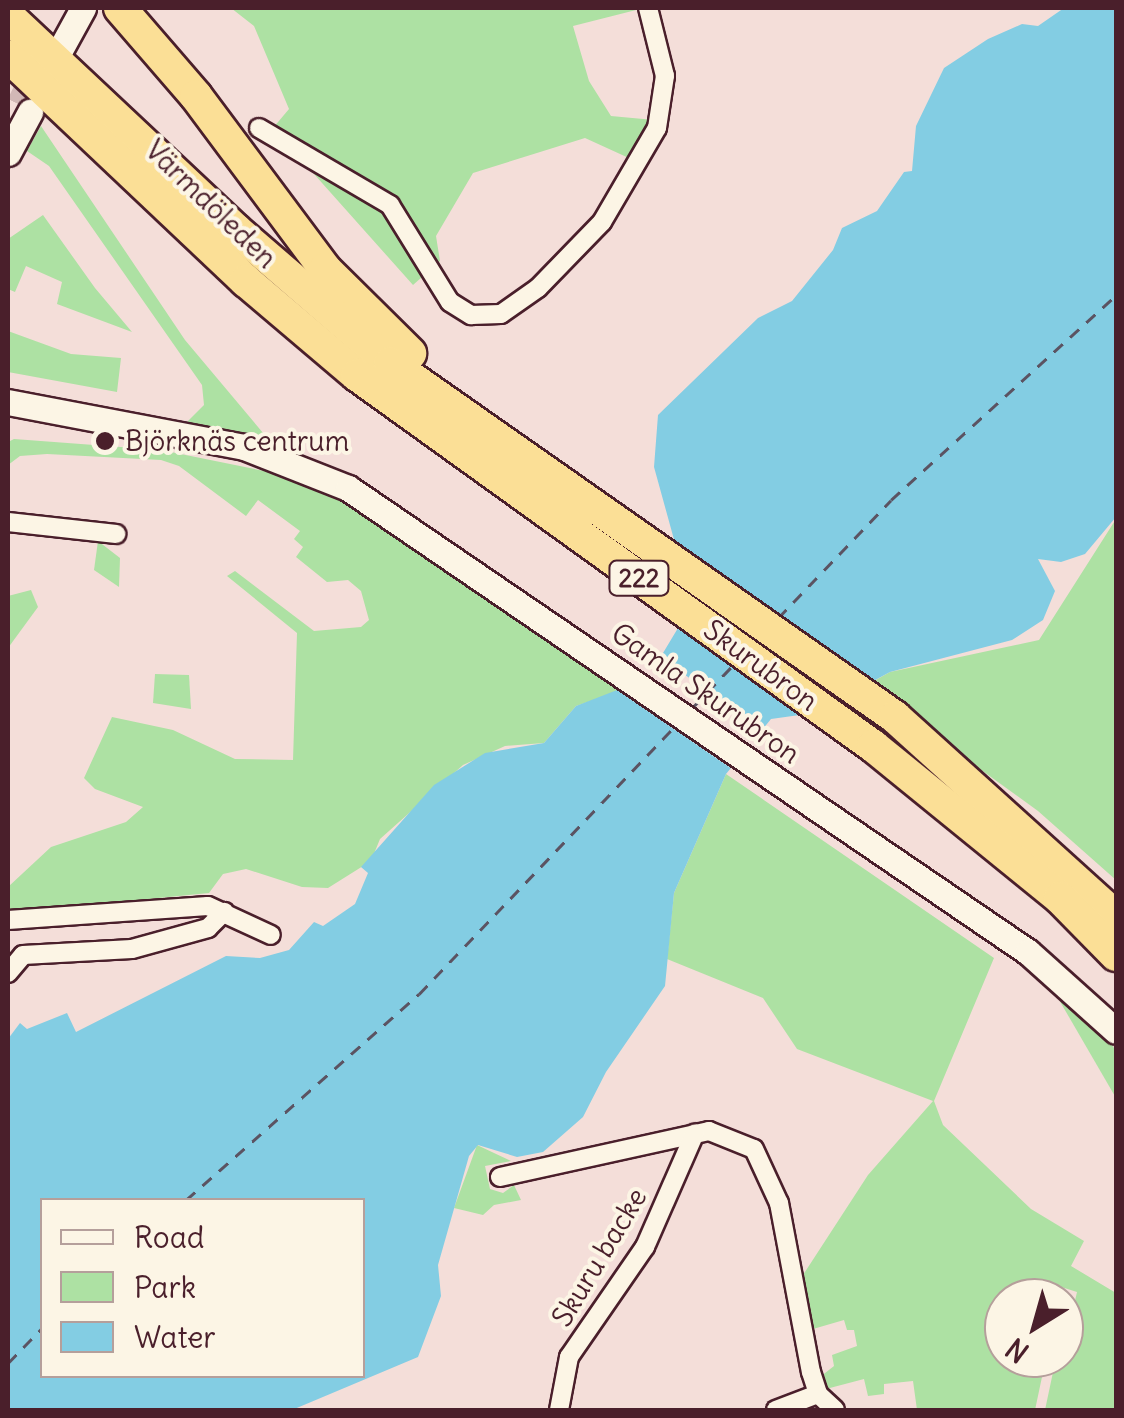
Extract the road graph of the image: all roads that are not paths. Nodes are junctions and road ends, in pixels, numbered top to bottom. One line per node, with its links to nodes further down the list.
1 (70, 8): 2 (main road)
2 (83, 8)
3 (112, 8): 7 (highway)
4 (120, 8): 7 (highway)
5 (648, 8): 10 (street)
6 (8, 16): 12 (highway, Värmdöleden / 222)
7 (162, 55): 12 (highway)
8 (8, 56): 12 (highway, Värmdöleden / 222)
9 (19, 113): 11 (main road)
10 (259, 128)
11 (8, 153)
12 (419, 389): 18 (highway, Skurubron / 222); 18 (highway, Skurubron / 222)
13 (8, 402): 15 (main road)
14 (8, 415): 15 (main road)
15 (175, 432): 27 (main road, Gamla Skurubron)
16 (8, 522): 17 (street)
17 (116, 534)
18 (1067, 886): 19 (highway); 21 (highway, 222); 24 (highway, 222); 26 (highway)
19 (1116, 894)
20 (224, 912): 22 (street); 23 (street); 25 (street)
21 (1116, 917)
22 (8, 920)
23 (270, 935)
24 (1116, 955)
25 (8, 973)
26 (1116, 983)
27 (1116, 1031)
28 (695, 1134): 29 (street); 30 (street); 31 (street, Skuru backe)
29 (500, 1177)
30 (818, 1394): 32 (street); 33 (street)
31 (560, 1410)
32 (776, 1410)
33 (835, 1410)

